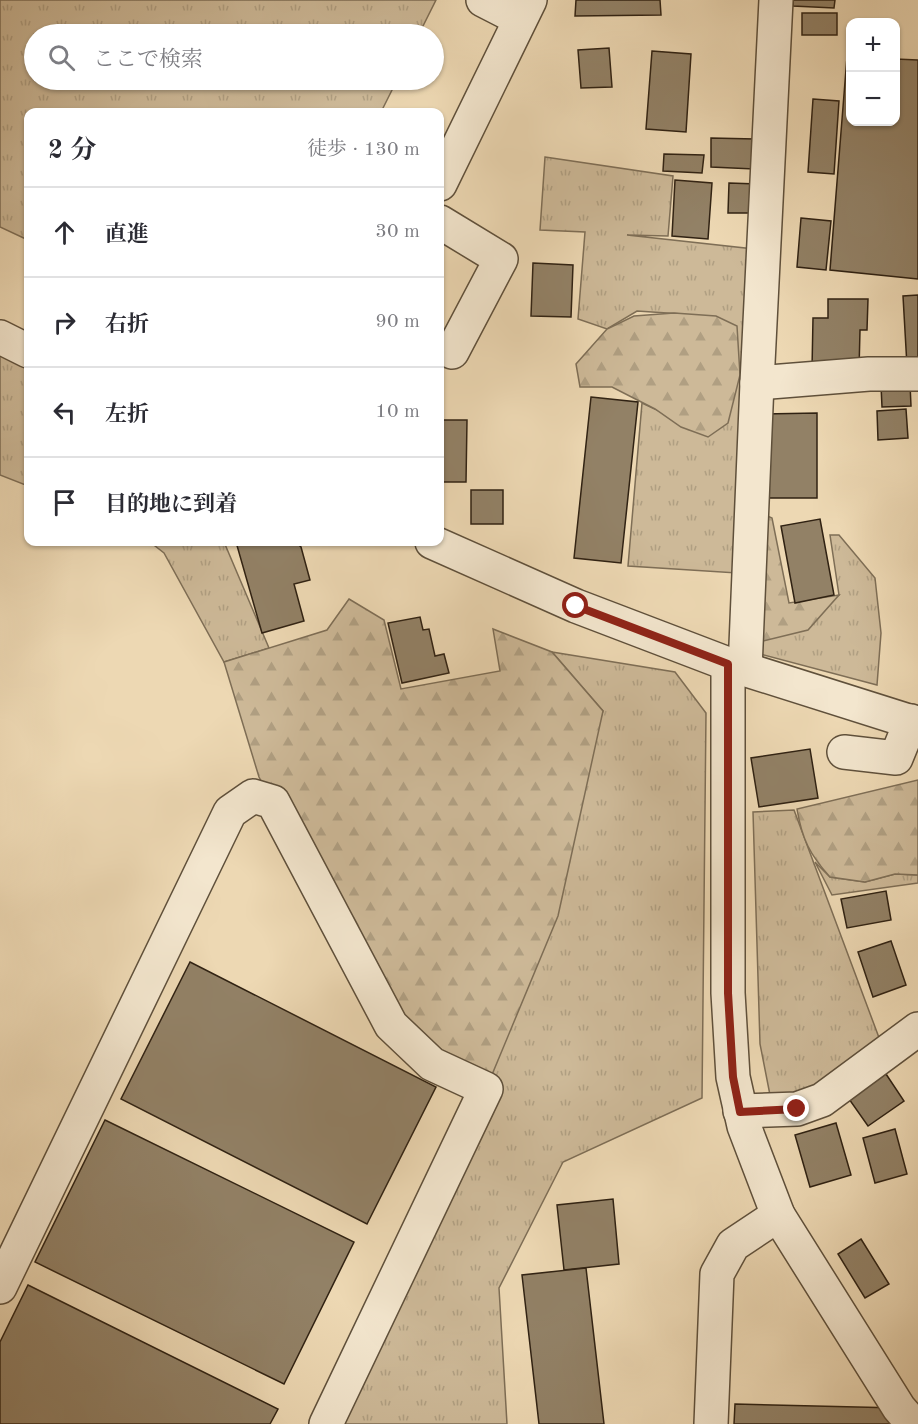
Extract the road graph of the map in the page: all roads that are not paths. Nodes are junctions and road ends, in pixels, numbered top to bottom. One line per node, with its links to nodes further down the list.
1 (483, 0): 3 (street)
2 (776, 0): 10 (street)
3 (525, 10): 4 (street)
4 (444, 176)
5 (444, 224): 8 (street)
6 (0, 338): 7 (street)
7 (24, 349)
8 (452, 352)
9 (918, 374): 10 (street)
10 (757, 383): 12 (street)
11 (441, 546): 12 (street)
12 (736, 666): 13 (street); 16 (street)
13 (914, 722): 14 (street)
14 (844, 752)
15 (918, 1029): 16 (street)
16 (740, 1112): 17 (street)
17 (778, 1215): 20 (street); 21 (street)
18 (0, 1287): 19 (street)
19 (326, 1424)
20 (711, 1424)
21 (913, 1424)

